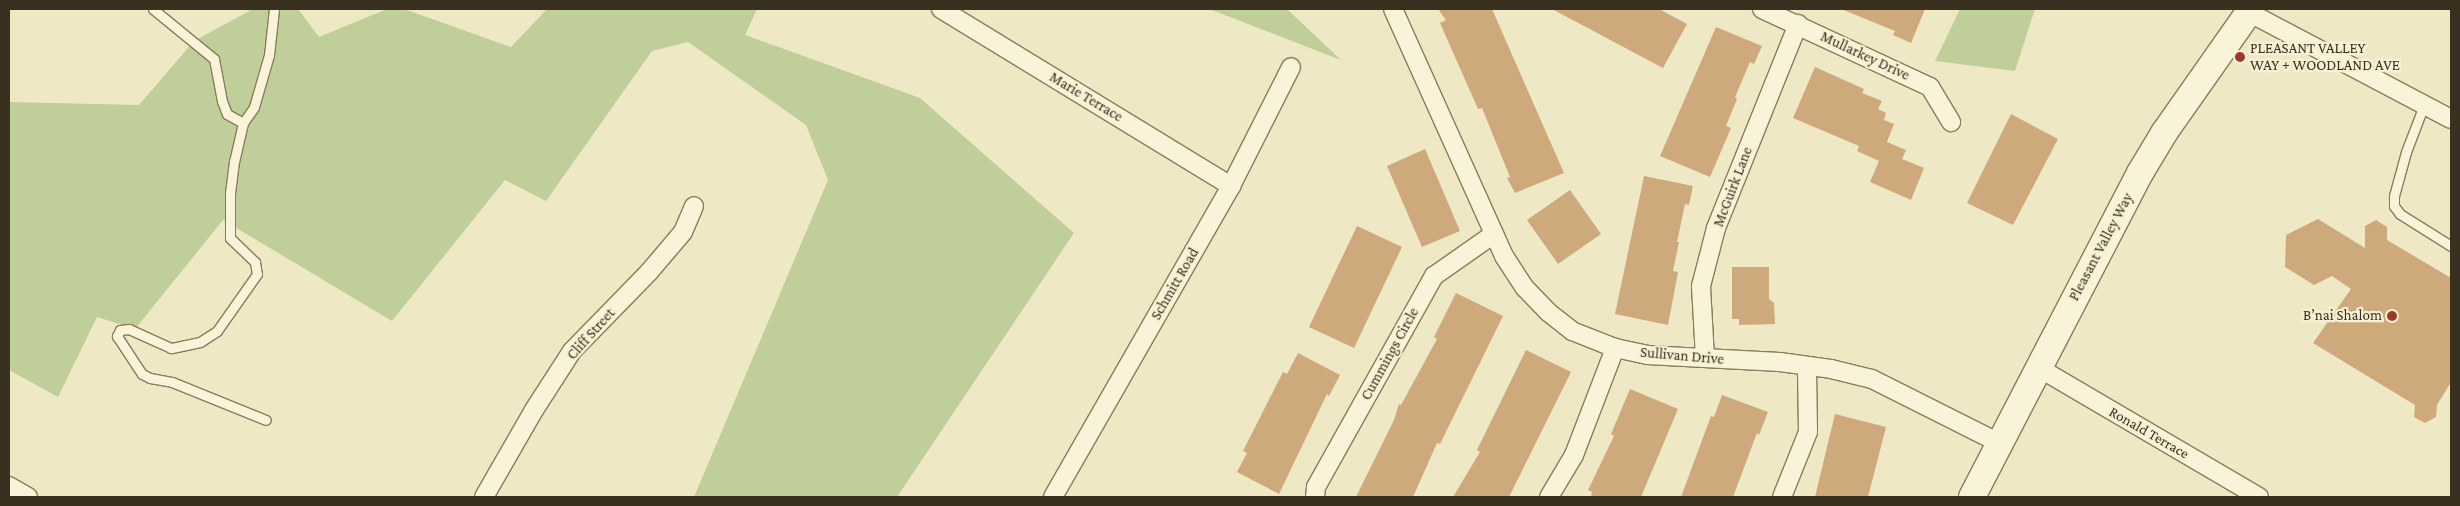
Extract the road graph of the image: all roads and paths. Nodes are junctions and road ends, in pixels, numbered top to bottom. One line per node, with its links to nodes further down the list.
1 (153, 9): 12 (lane)
2 (274, 9): 12 (lane)
3 (941, 9): 13 (street, Marie Terrace)
4 (1394, 9): 15 (street, Sullivan Drive)
5 (1762, 9): 7 (street, Mullarkey Drive)
6 (2250, 10): 9 (street); 20 (main road, Pleasant Valley Way)
7 (1798, 24): 11 (street, Mullarkey Drive); 18 (street, McGuirk Lane)
8 (1292, 67): 13 (street, Schmitt Road)
9 (2424, 104): 10 (street); 16 (lane)
10 (2451, 119)
11 (1951, 122)
12 (243, 123): 21 (lane)
13 (1231, 186): 26 (street, Schmitt Road)
14 (694, 206): 25 (street, Cliff Street)
15 (1494, 234): 17 (street, Sullivan Drive); 27 (street, Cummings Circle)
16 (2451, 246)
17 (1615, 348): 18 (street, Sullivan Drive); 28 (street)
18 (1705, 358): 19 (street, Sullivan Drive)
19 (1807, 366): 22 (street, Sullivan Drive); 29 (street)
20 (2039, 368): 22 (main road, Pleasant Valley Way); 31 (street, Ronald Terrace)
21 (266, 420)
22 (2001, 444): 30 (main road, Pleasant Valley Way)
23 (9, 486): 24 (street)
24 (28, 497)
25 (484, 497)
26 (1053, 497)
27 (1315, 497)
28 (1549, 497)
29 (1782, 497)
30 (1972, 497)
31 (2258, 497)

